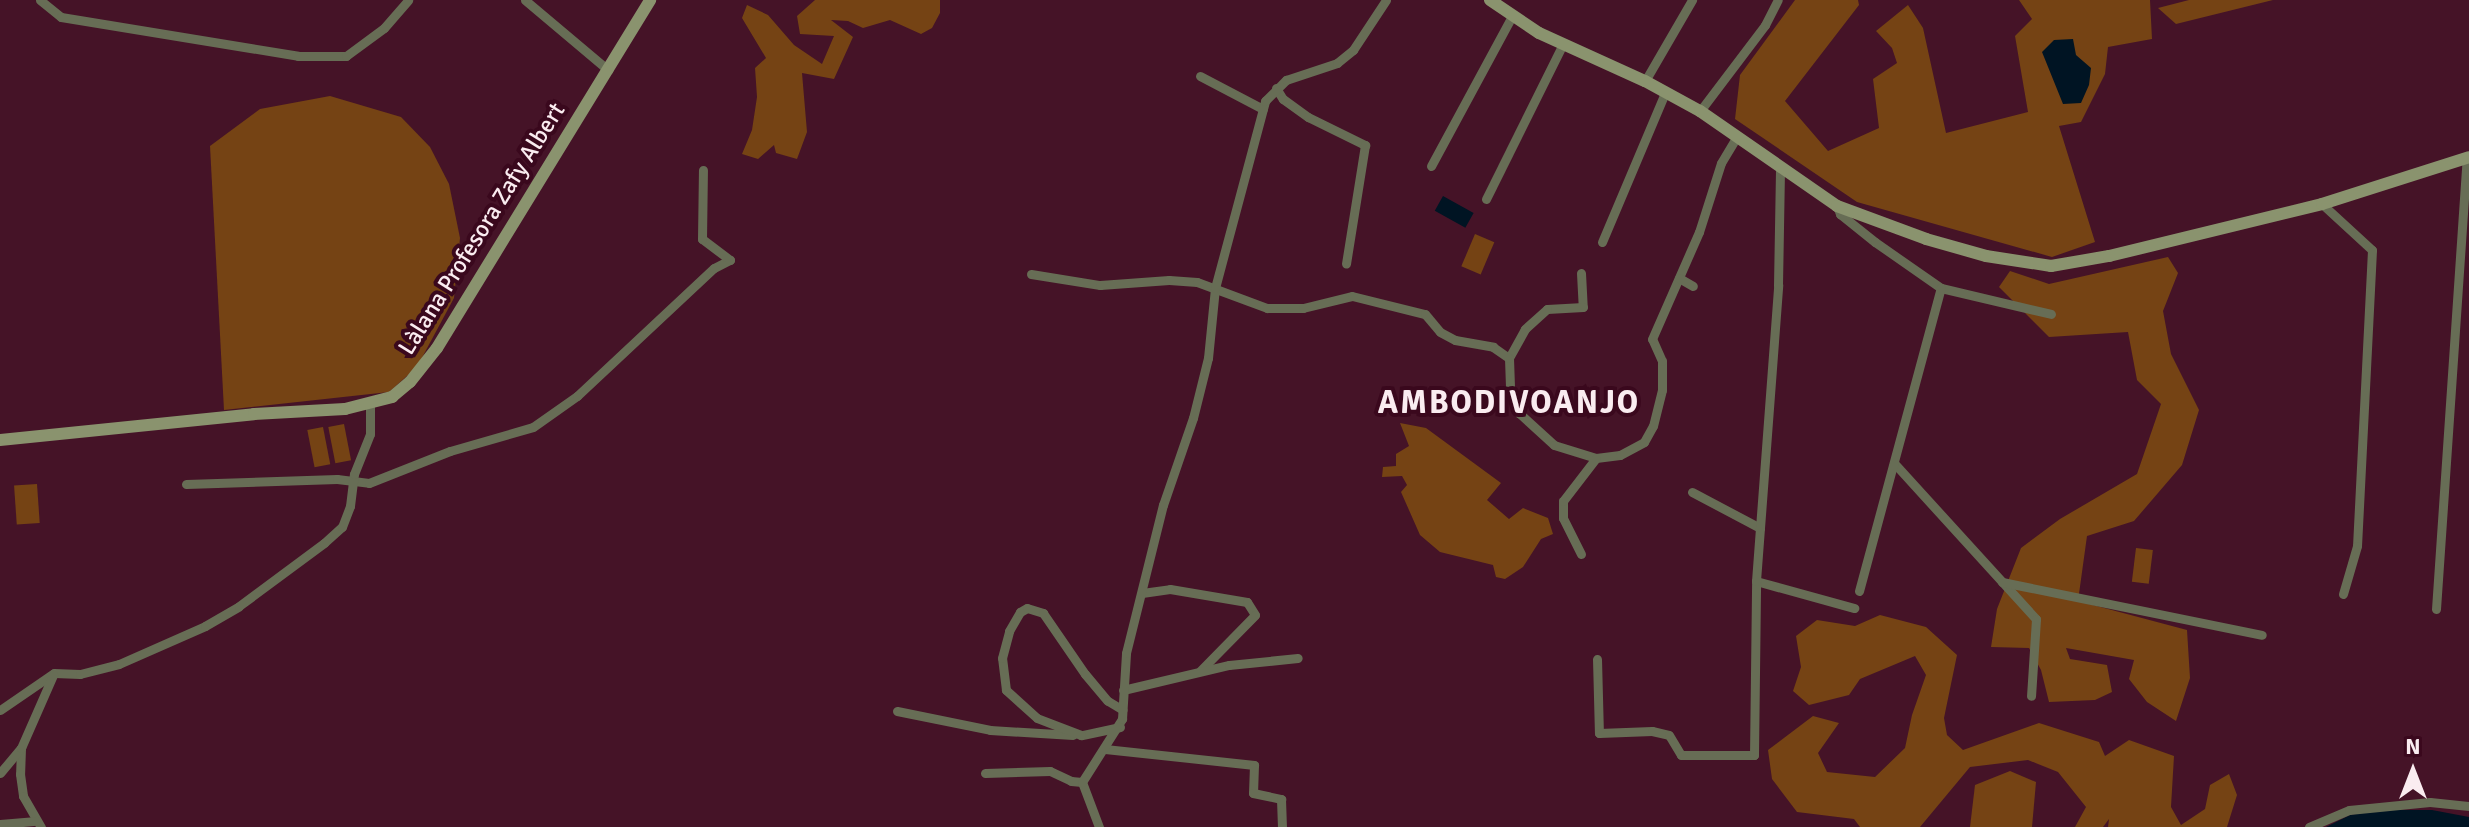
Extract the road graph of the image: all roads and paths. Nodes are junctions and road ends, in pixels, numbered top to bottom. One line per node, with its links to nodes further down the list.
1 (40, 0): 2 (street)
2 (408, 0)
3 (525, 0): 11 (street)
4 (650, 0): 11 (main road, Làlana Profesora Zafy Albert)
5 (1386, 0): 14 (street)
6 (1490, 0): 9 (main road)
7 (1692, 0): 13 (street)
8 (1778, 0): 17 (street)
9 (1512, 16): 10 (main road); 20 (street)
10 (1563, 44): 13 (main road); 23 (street)
11 (608, 70): 37 (main road, Làlana Profesora Zafy Albert)
12 (1200, 76): 16 (street)
13 (1645, 81): 15 (main road)
14 (1276, 88): 16 (street); 28 (street)
15 (1665, 93): 17 (main road); 27 (street)
16 (1263, 109): 33 (street)
17 (1700, 111): 18 (main road)
18 (1737, 136): 21 (main road); 31 (street)
19 (2468, 158): 24 (street); 25 (main road)
20 (1431, 166)
21 (1780, 166): 26 (main road); 44 (street)
22 (703, 170): 41 (street)
23 (1486, 199)
24 (2467, 201): 52 (street)
25 (2322, 204): 26 (main road); 50 (street)
26 (1837, 206): 34 (street)
27 (1602, 242)
28 (1346, 263)
29 (1581, 273): 36 (street)
30 (1031, 274): 33 (street)
31 (1679, 278): 32 (street); 39 (street)
32 (1693, 286)
33 (1215, 288): 36 (street); 49 (street)
34 (1941, 288): 35 (street); 40 (street)
35 (2051, 314)
36 (1509, 358): 39 (street)
37 (370, 404): 38 (main road, Làlana Profesora Zafy Albert); 41 (street)
38 (0, 440)
39 (1596, 458): 45 (street)
40 (1894, 463): 47 (street); 48 (street)
41 (353, 483): 42 (street); 57 (street)
42 (186, 484)
43 (1692, 492): 44 (street)
44 (1760, 528): 46 (street)
45 (1581, 554)
46 (1756, 581): 51 (street); 55 (street)
47 (2002, 582): 53 (street); 59 (street)
48 (1859, 591)
49 (1142, 593): 56 (street); 58 (street)
50 (2343, 594)
51 (1854, 608)
52 (2436, 609)
53 (2262, 635)
54 (1298, 658): 56 (street)
55 (1597, 659)
56 (1200, 671): 58 (street)
57 (54, 673): 60 (street); 65 (street)
58 (1123, 690): 61 (street)
59 (2031, 696)
60 (0, 710)
61 (1123, 710): 63 (street); 64 (street)
62 (897, 711): 64 (street)
63 (1120, 727): 64 (street); 66 (street)
64 (1081, 735)
65 (21, 748): 67 (street); 72 (street)
66 (1105, 749): 69 (street); 74 (street)
67 (0, 773)
68 (985, 773): 69 (street)
69 (1082, 782): 73 (street)
70 (2469, 806): 75 (street)
71 (0, 824): 72 (street)
72 (39, 824)
73 (1099, 827)
74 (1282, 827)
75 (2309, 827)

